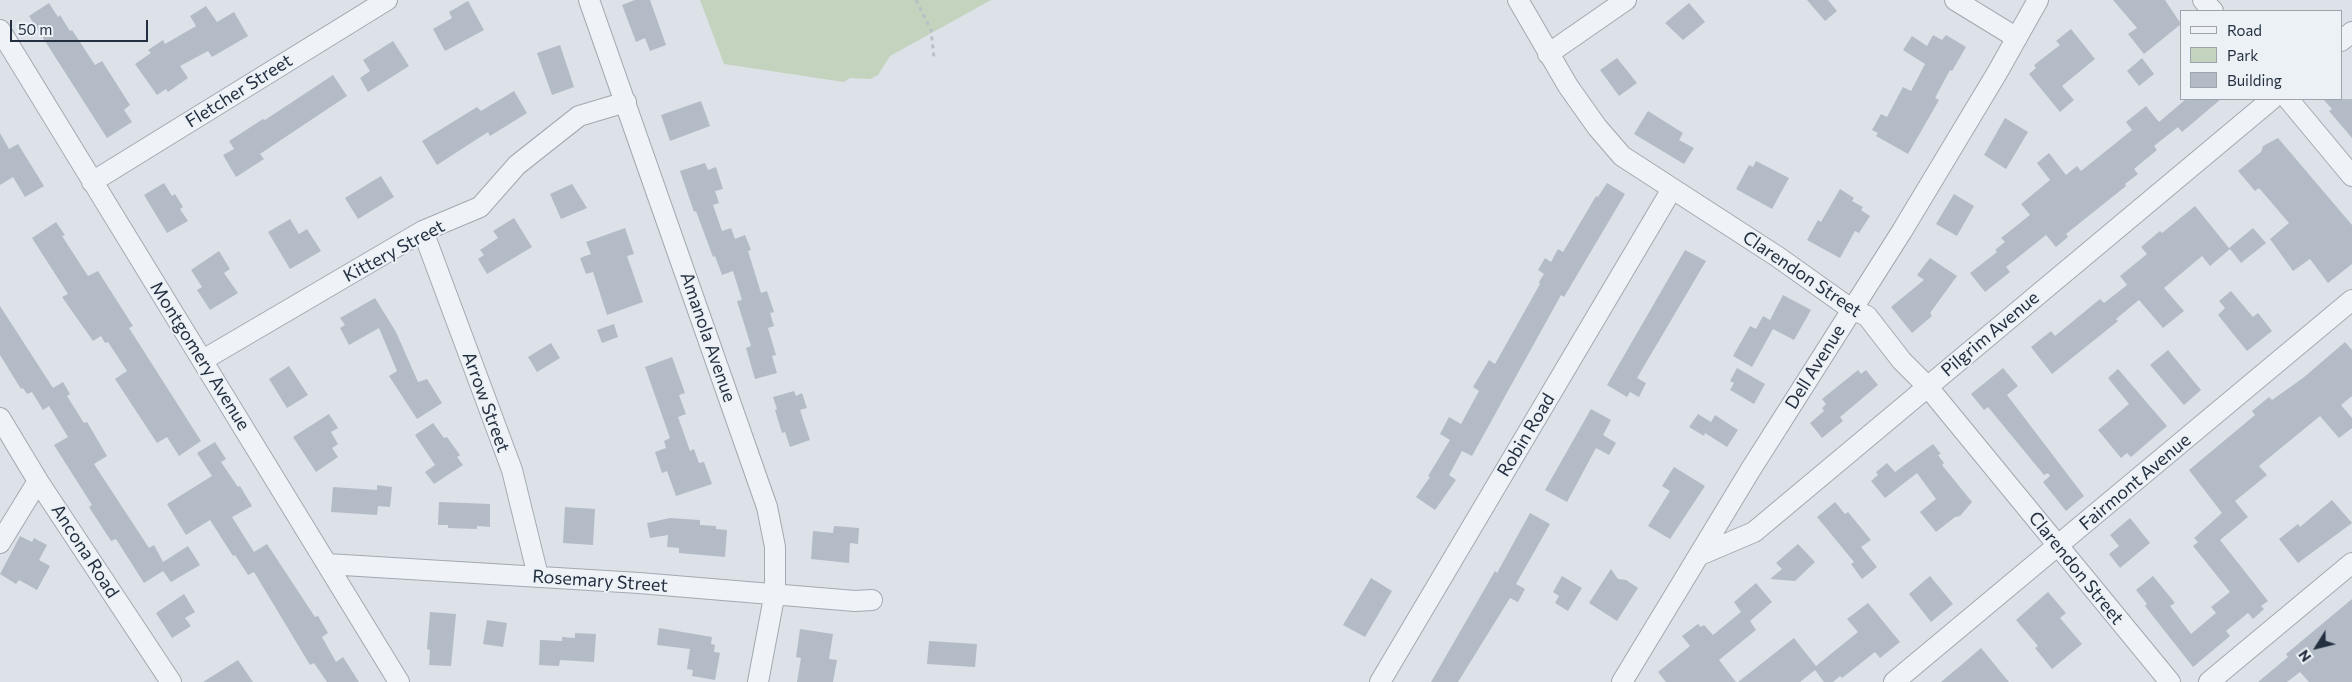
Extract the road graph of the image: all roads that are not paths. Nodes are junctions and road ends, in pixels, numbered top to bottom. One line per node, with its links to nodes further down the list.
1 (387, 0): 18 (street, Fletcher Street)
2 (589, 0): 16 (street, Amanola Avenue)
3 (1518, 0): 13 (street, Clarendon Street)
4 (1626, 0): 13 (street)
5 (1956, 0): 11 (street)
6 (2038, 0): 11 (street, Dell Avenue)
7 (2203, 0): 8 (street)
8 (2212, 10)
9 (0, 30): 18 (street, Montgomery Avenue)
10 (2352, 32): 12 (street)
11 (2017, 38): 22 (street, Dell Avenue)
12 (2342, 40)
13 (1548, 54): 19 (street, Clarendon Street)
14 (2271, 100): 24 (street, Pilgrim Avenue)
15 (2289, 100): 17 (street)
16 (626, 102): 20 (street, Kittery Street); 33 (street, Amanola Avenue)
17 (2352, 176)
18 (92, 182): 23 (street, Montgomery Avenue)
19 (1672, 189): 22 (street, Clarendon Street); 38 (street, Robin Road)
20 (422, 232): 23 (street, Kittery Street); 32 (street, Arrow Street)
21 (2352, 300): 28 (street, Fairmont Avenue)
22 (1851, 309): 24 (street, Clarendon Street); 29 (street, Dell Avenue)
23 (203, 360): 31 (street, Montgomery Avenue)
24 (1927, 386): 28 (street, Clarendon Street); 29 (street, Pilgrim Avenue)
25 (0, 418): 26 (street, Ancona Road)
26 (38, 481): 27 (street); 35 (street, Ancona Road)
27 (0, 543)
28 (2058, 546): 40 (street, Fairmont Avenue); 41 (street, Clarendon Street)
29 (1700, 555): 39 (street, Dell Avenue)
30 (2352, 563): 42 (street)
31 (327, 564): 32 (street, Rosemary Street); 36 (street, Montgomery Avenue)
32 (538, 576): 33 (street, Rosemary Street)
33 (774, 594): 34 (street, Rosemary Street); 37 (street, Amanola Avenue)
34 (872, 600)
35 (171, 682)
36 (399, 682)
37 (758, 682)
38 (1380, 682)
39 (1622, 682)
40 (1894, 682)
41 (2170, 682)
42 (2209, 682)

